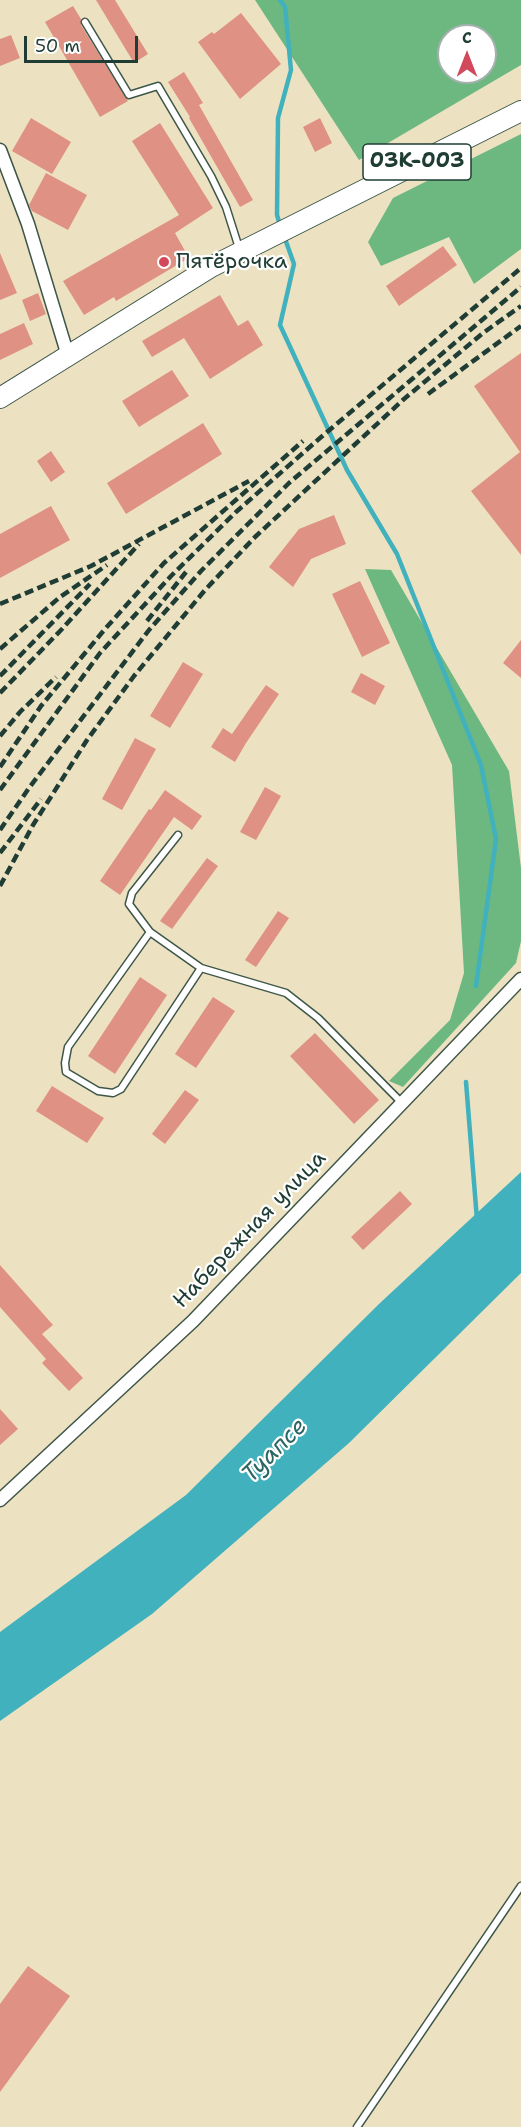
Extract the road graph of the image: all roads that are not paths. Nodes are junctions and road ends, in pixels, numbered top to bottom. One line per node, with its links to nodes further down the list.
1 (85, 22): 4 (lane)
2 (521, 111): 4 (main road, 03К-003)
3 (0, 150): 5 (street)
4 (240, 252): 5 (main road, 03К-003)
5 (68, 356): 6 (main road, 03К-003)
6 (0, 398)
7 (178, 835): 8 (lane)
8 (150, 932): 9 (lane); 9 (lane)
9 (201, 968): 11 (lane)
10 (521, 979): 11 (street, Набережная улица)
11 (402, 1103): 12 (street, Набережная улица)
12 (0, 1500)
13 (521, 1886): 14 (lane)
14 (357, 2127)

